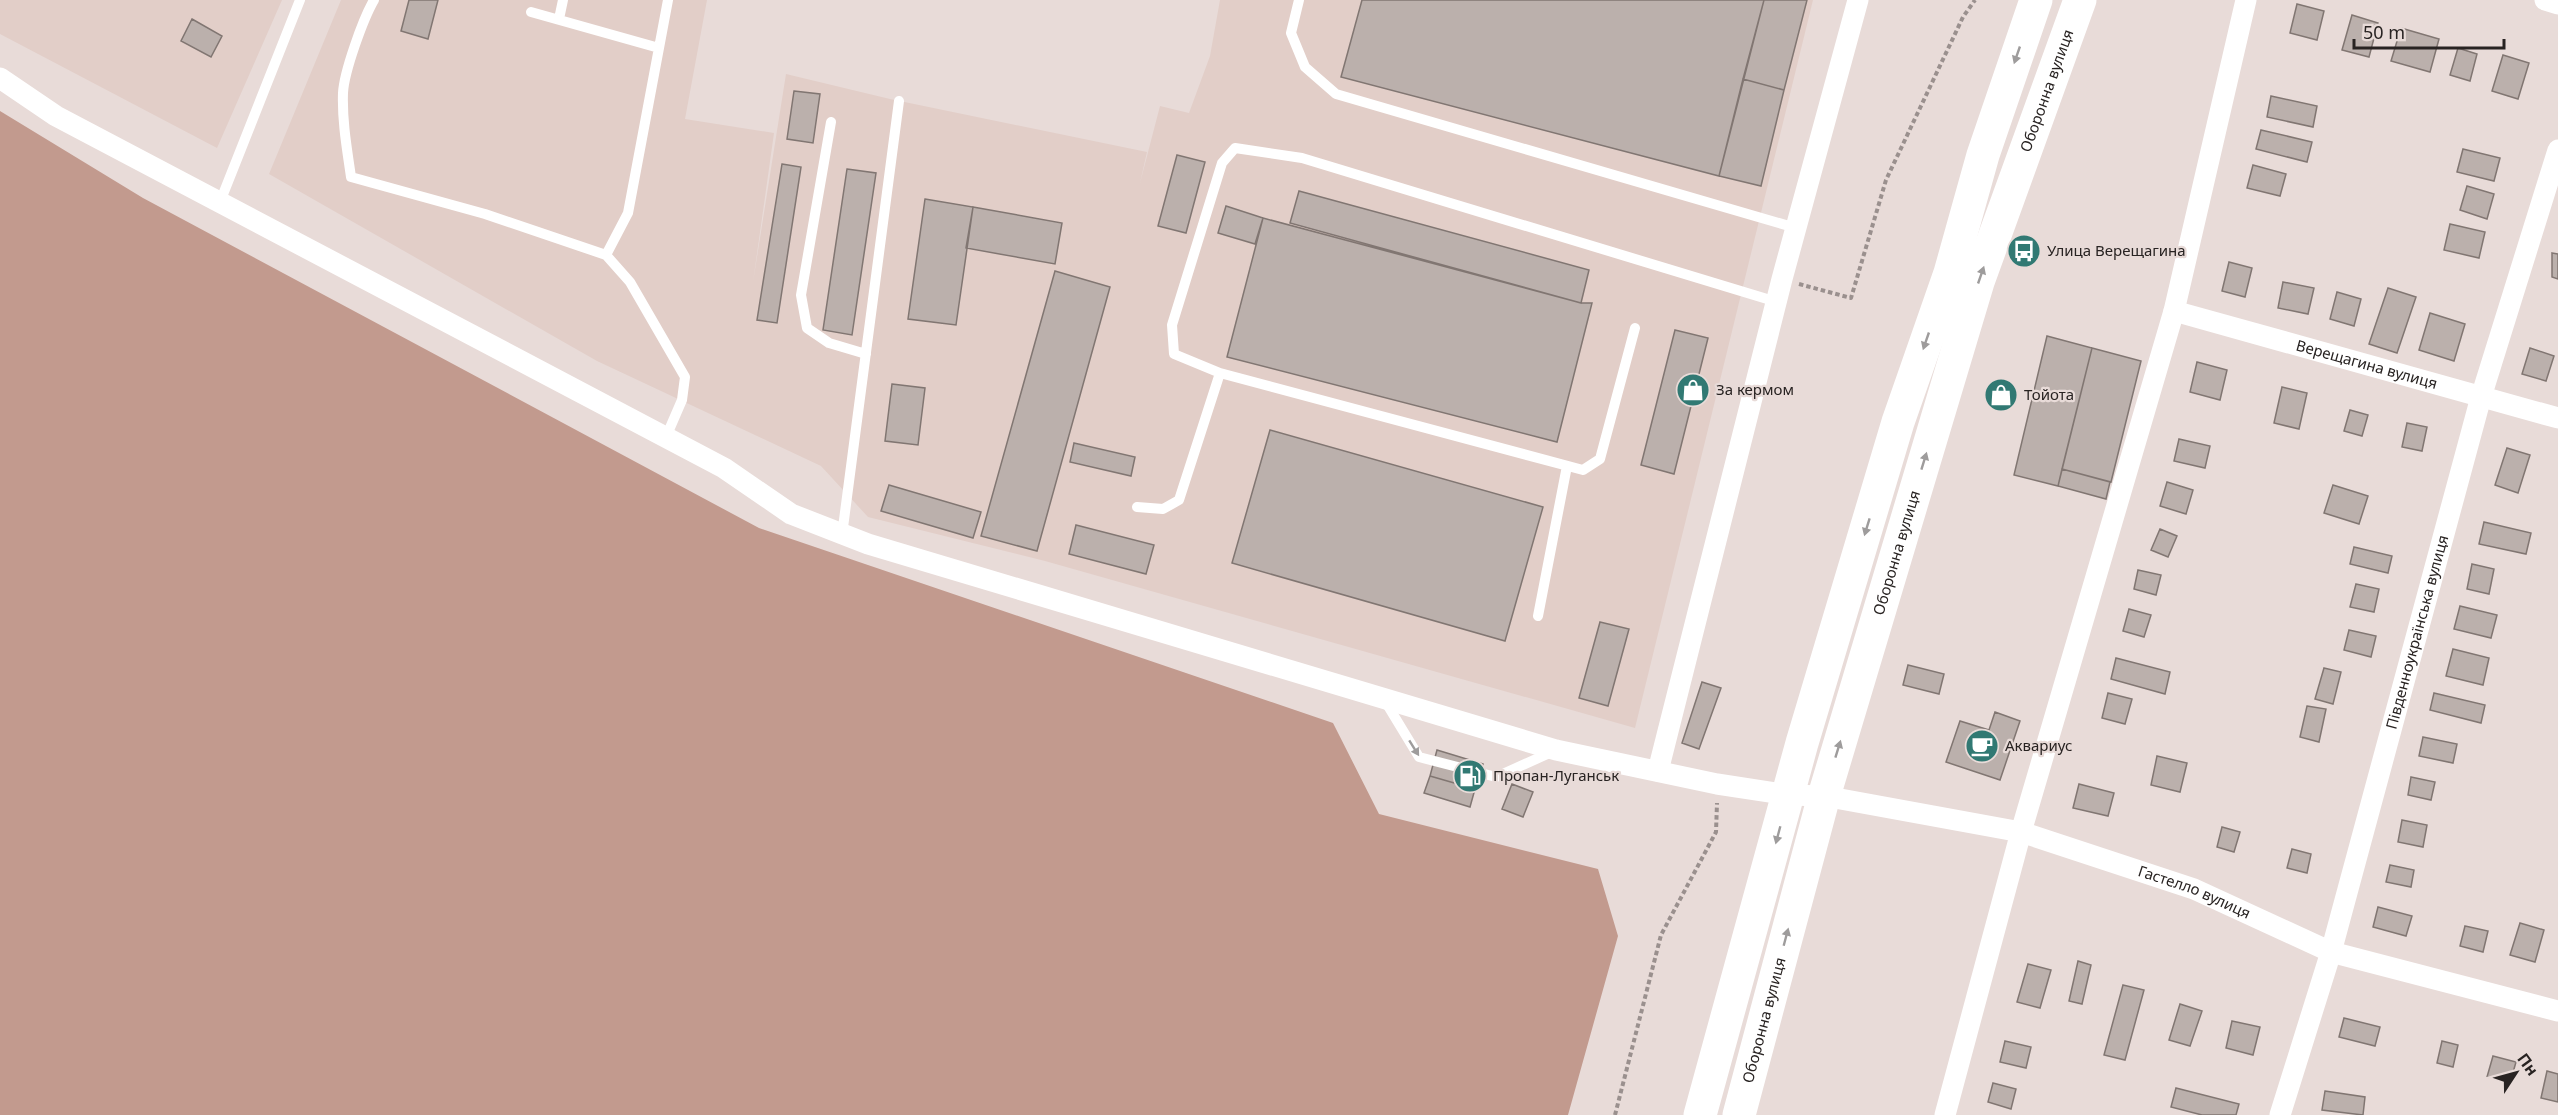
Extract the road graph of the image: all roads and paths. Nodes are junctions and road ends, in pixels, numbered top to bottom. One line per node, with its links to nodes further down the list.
1 (300, 0): 20 (lane)
2 (374, 0): 22 (lane)
3 (563, 0): 14 (lane)
4 (668, 0): 15 (lane)
5 (1299, 0): 21 (lane)
6 (1858, 0): 21 (street)
7 (1974, 0): 23 (path)
8 (2036, 0): 40 (main road, one-way to 40)
9 (2080, 0): 41 (main road, Оборонна вулиця, one-way to 9)
10 (2246, 0): 25 (street)
11 (2545, 0): 12 (street)
12 (2558, 4)
13 (531, 12): 14 (lane)
14 (559, 18): 15 (lane)
15 (659, 48): 22 (lane)
16 (0, 78): 20 (street, Гастелло вулиця)
17 (899, 101): 27 (lane)
18 (831, 122): 27 (lane)
19 (2558, 150): 29 (street, Південноукраїнська вулиця)
20 (220, 202): 31 (street, Гастелло вулиця)
21 (1796, 228): 23 (street)
22 (606, 255): 31 (lane)
23 (1782, 279): 24 (street)
24 (1777, 302): 28 (lane); 38 (street)
25 (2174, 311): 29 (street, Верещагина вулиця); 42 (street)
26 (1635, 328): 32 (lane)
27 (866, 354): 34 (lane)
28 (1220, 373): 32 (lane); 33 (lane)
29 (2481, 397): 30 (street, Верещагина вулиця); 43 (street, Південноукраїнська вулиця)
30 (2558, 418)
31 (666, 437): 34 (street, Гастелло вулиця)
32 (1567, 466): 35 (lane)
33 (1137, 507)
34 (842, 535): 36 (street, Гастелло вулиця)
35 (1538, 616)
36 (1383, 698): 37 (street, Гастелло вулиця); 37 (lane, one-way to 37)
37 (1556, 750): 38 (street, Гастелло вулиця)
38 (1658, 771): 39 (street, Гастелло вулиця)
39 (1717, 784): 40 (street, Гастелло вулиця); 45 (path)
40 (1789, 795): 41 (street, Гастелло вулиця); 46 (main road, one-way to 46)
41 (1824, 796): 42 (street, Гастелло вулиця); 47 (main road, Оборонна вулиця, one-way to 41)
42 (2021, 832): 43 (street, Гастелло вулиця); 48 (street)
43 (2331, 952): 44 (street, Гастелло вулиця); 49 (street, Південноукраїнська вулиця)
44 (2558, 1011)
45 (1616, 1115)
46 (1700, 1115)
47 (1739, 1115)
48 (1945, 1115)
49 (2280, 1115)

